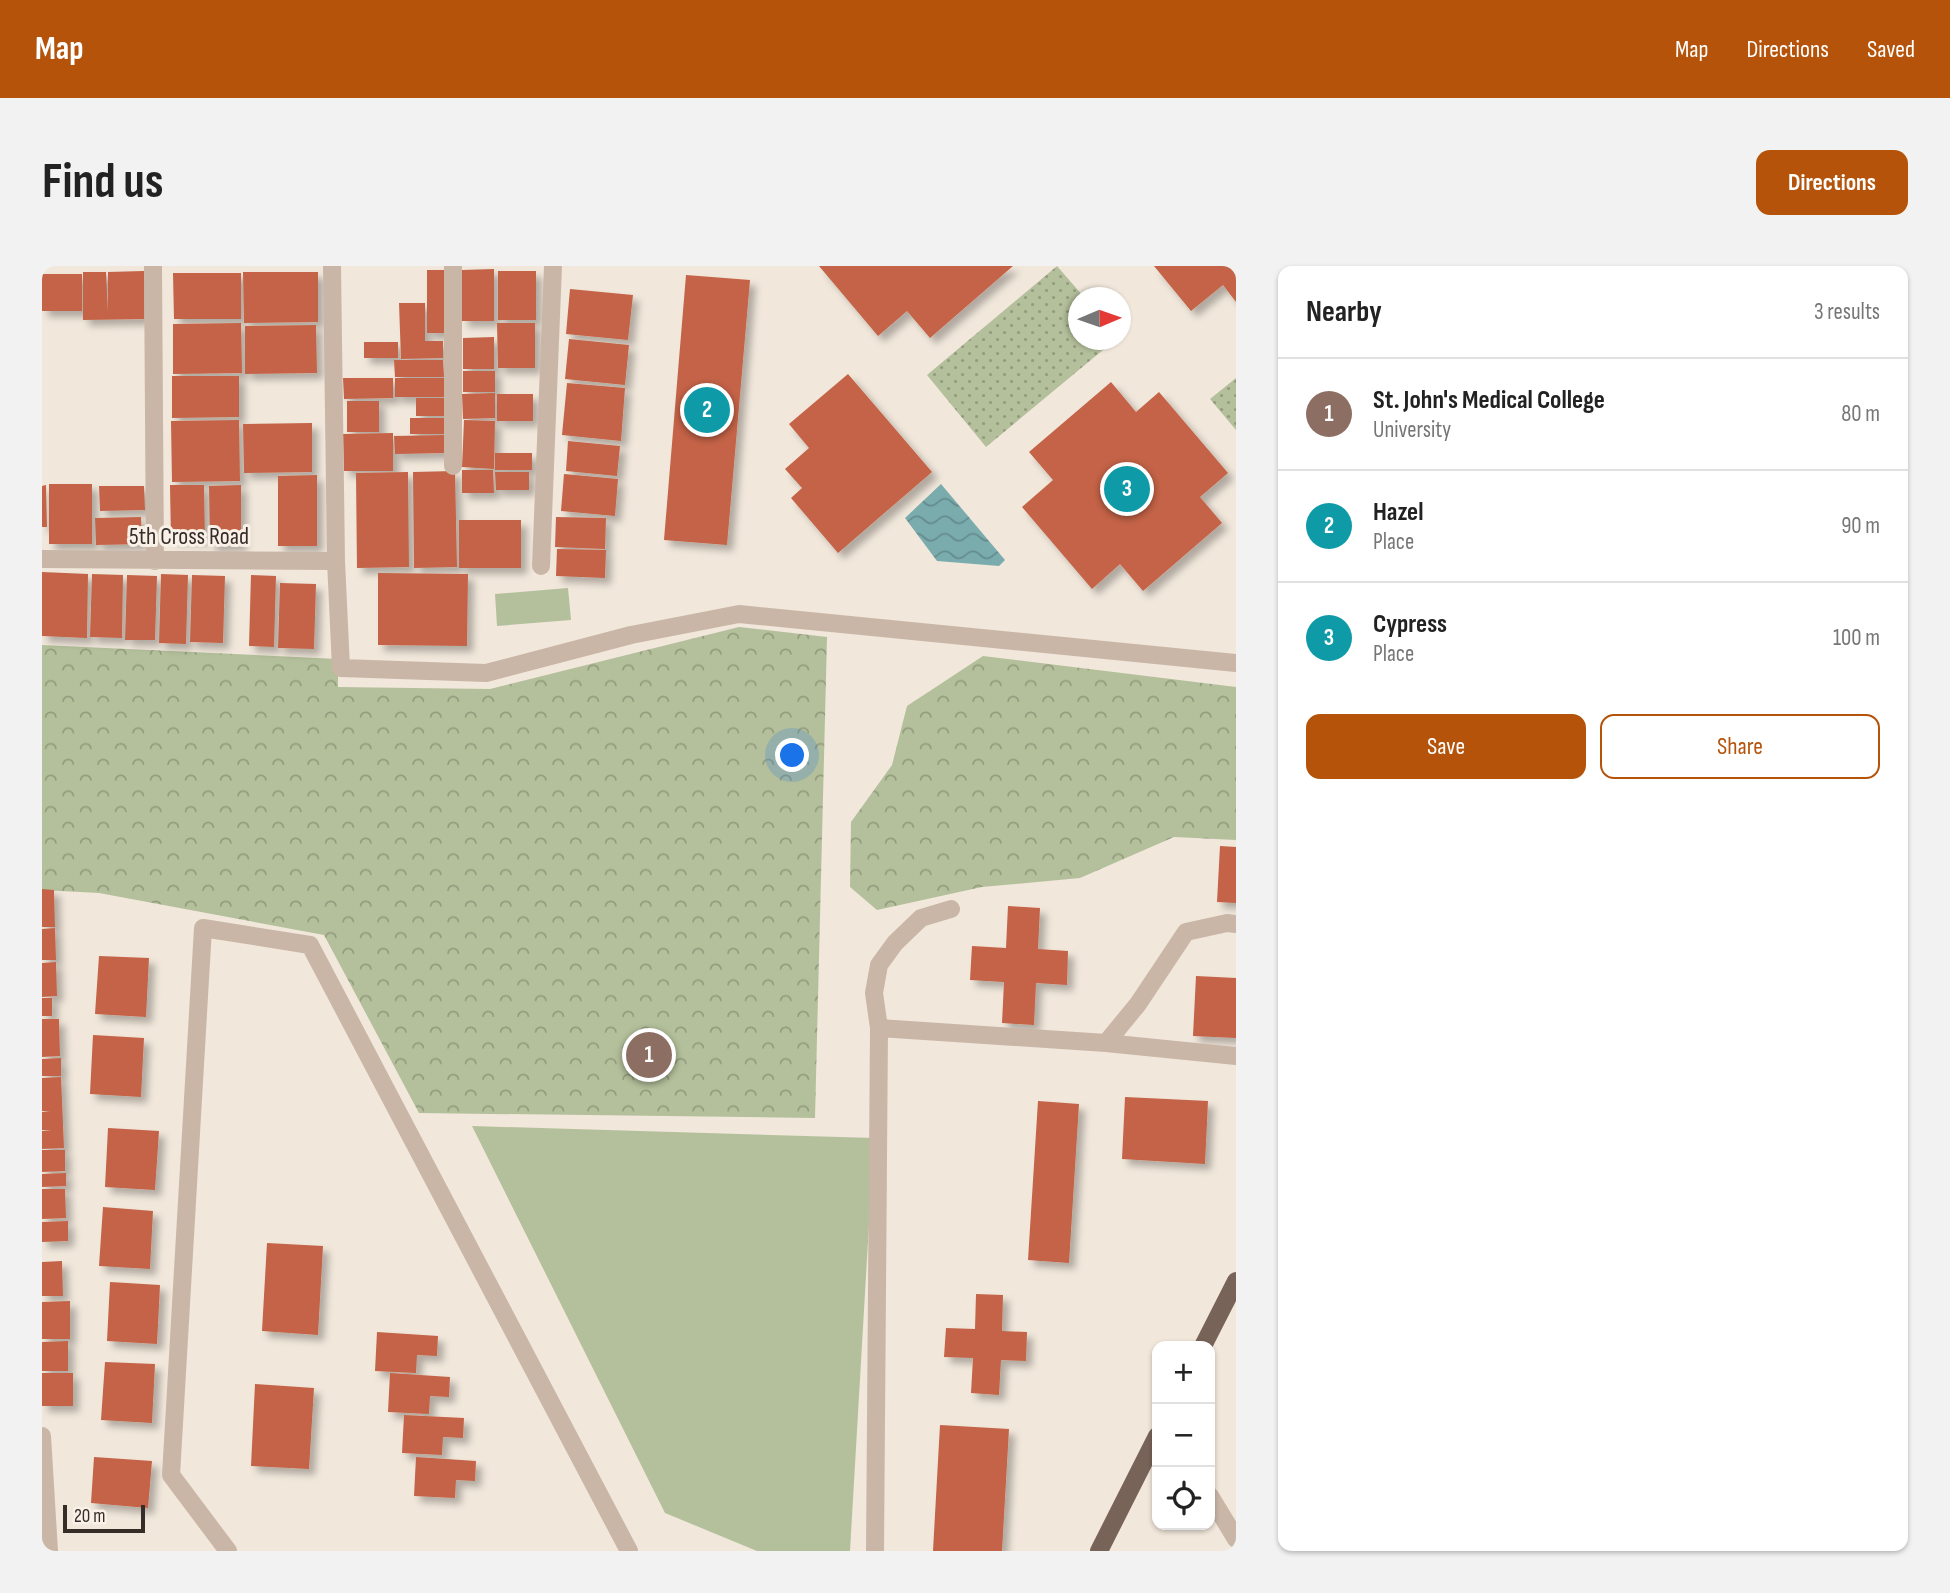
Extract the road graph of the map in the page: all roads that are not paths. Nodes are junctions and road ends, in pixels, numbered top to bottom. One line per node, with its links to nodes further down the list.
1 (153, 266): 7 (street)
2 (332, 266): 8 (street)
3 (453, 266): 5 (street)
4 (553, 266): 9 (street)
5 (453, 466)
6 (42, 559): 7 (street, 5th Cross Road)
7 (155, 561): 8 (street, 5th Cross Road)
8 (336, 561): 10 (street)
9 (541, 566)
10 (1236, 663)
11 (951, 909): 13 (street)
12 (1236, 924): 14 (street)
13 (879, 1028): 14 (street); 25 (street)
14 (1106, 1043): 15 (street)
15 (1236, 1056)
16 (1236, 1281): 17 (main road)
17 (1206, 1341)
18 (42, 1436): 22 (street)
19 (1152, 1446): 26 (main road)
20 (1215, 1504): 21 (street)
21 (1236, 1539)
22 (49, 1551)
23 (228, 1551): 24 (street)
24 (629, 1551)
25 (874, 1551)
26 (1099, 1551)

